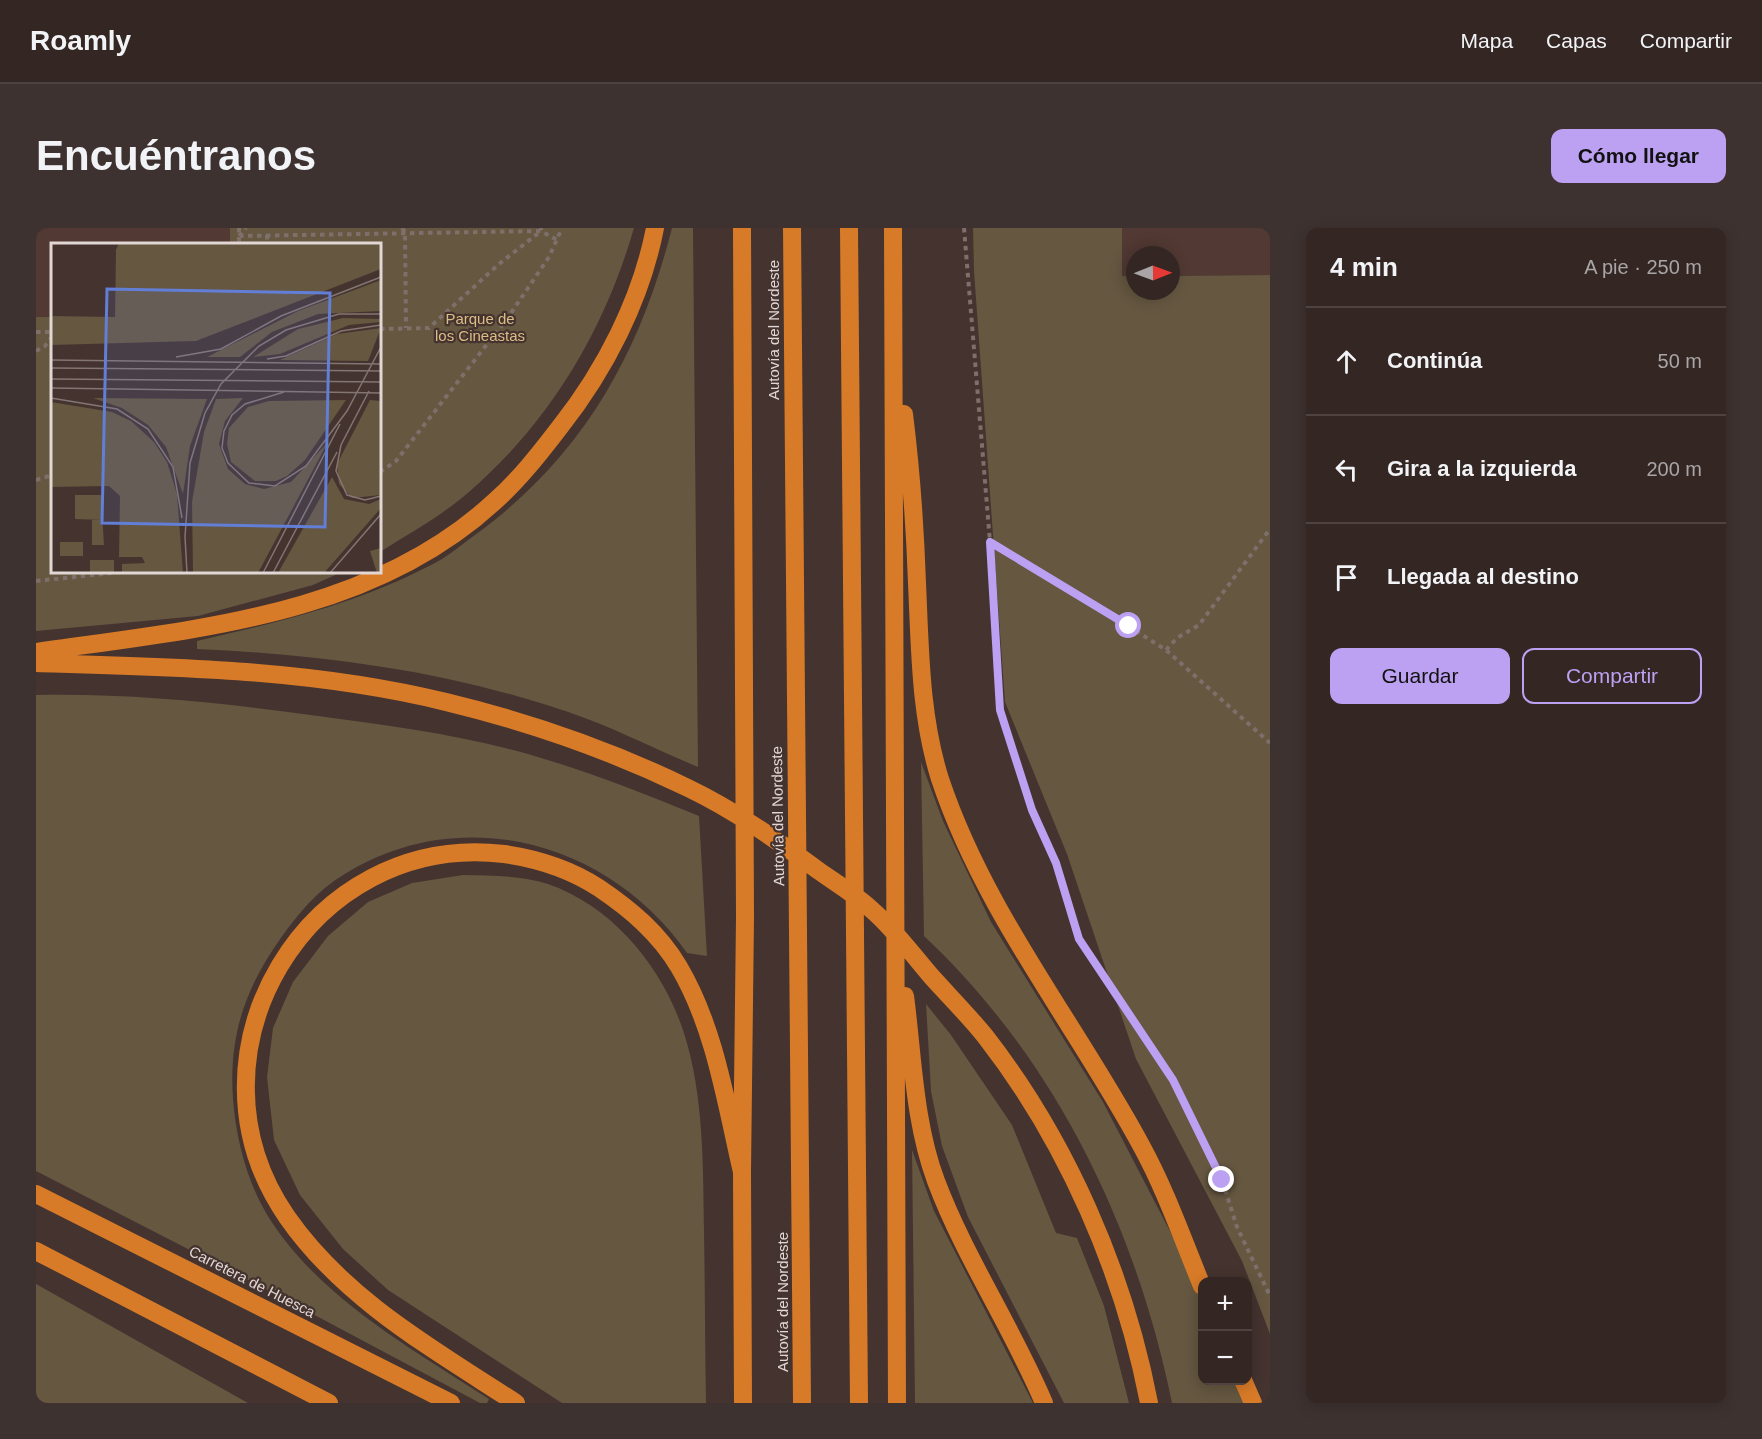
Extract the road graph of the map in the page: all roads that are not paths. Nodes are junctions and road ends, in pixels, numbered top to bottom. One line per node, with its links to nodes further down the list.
1 (655, 228): 7 (highway)
2 (741, 228): 10 (highway)
3 (792, 228): 19 (highway, Autovía del Nordeste)
4 (849, 228): 20 (highway)
5 (893, 228): 6 (highway)
6 (893, 323): 9 (highway); 13 (highway)
7 (36, 652)
8 (36, 663): 23 (highway)
9 (896, 925): 21 (highway); 22 (highway)
10 (742, 1172): 17 (highway); 18 (highway)
11 (36, 1194): 16 (highway, Carretera de Huesca)
12 (36, 1251): 15 (highway)
13 (1199, 1277)
14 (1246, 1385): 24 (highway)
15 (329, 1403)
16 (451, 1403)
17 (516, 1403)
18 (743, 1403)
19 (802, 1403)
20 (859, 1403)
21 (897, 1403)
22 (1044, 1403)
23 (1149, 1403)
24 (1252, 1403)

